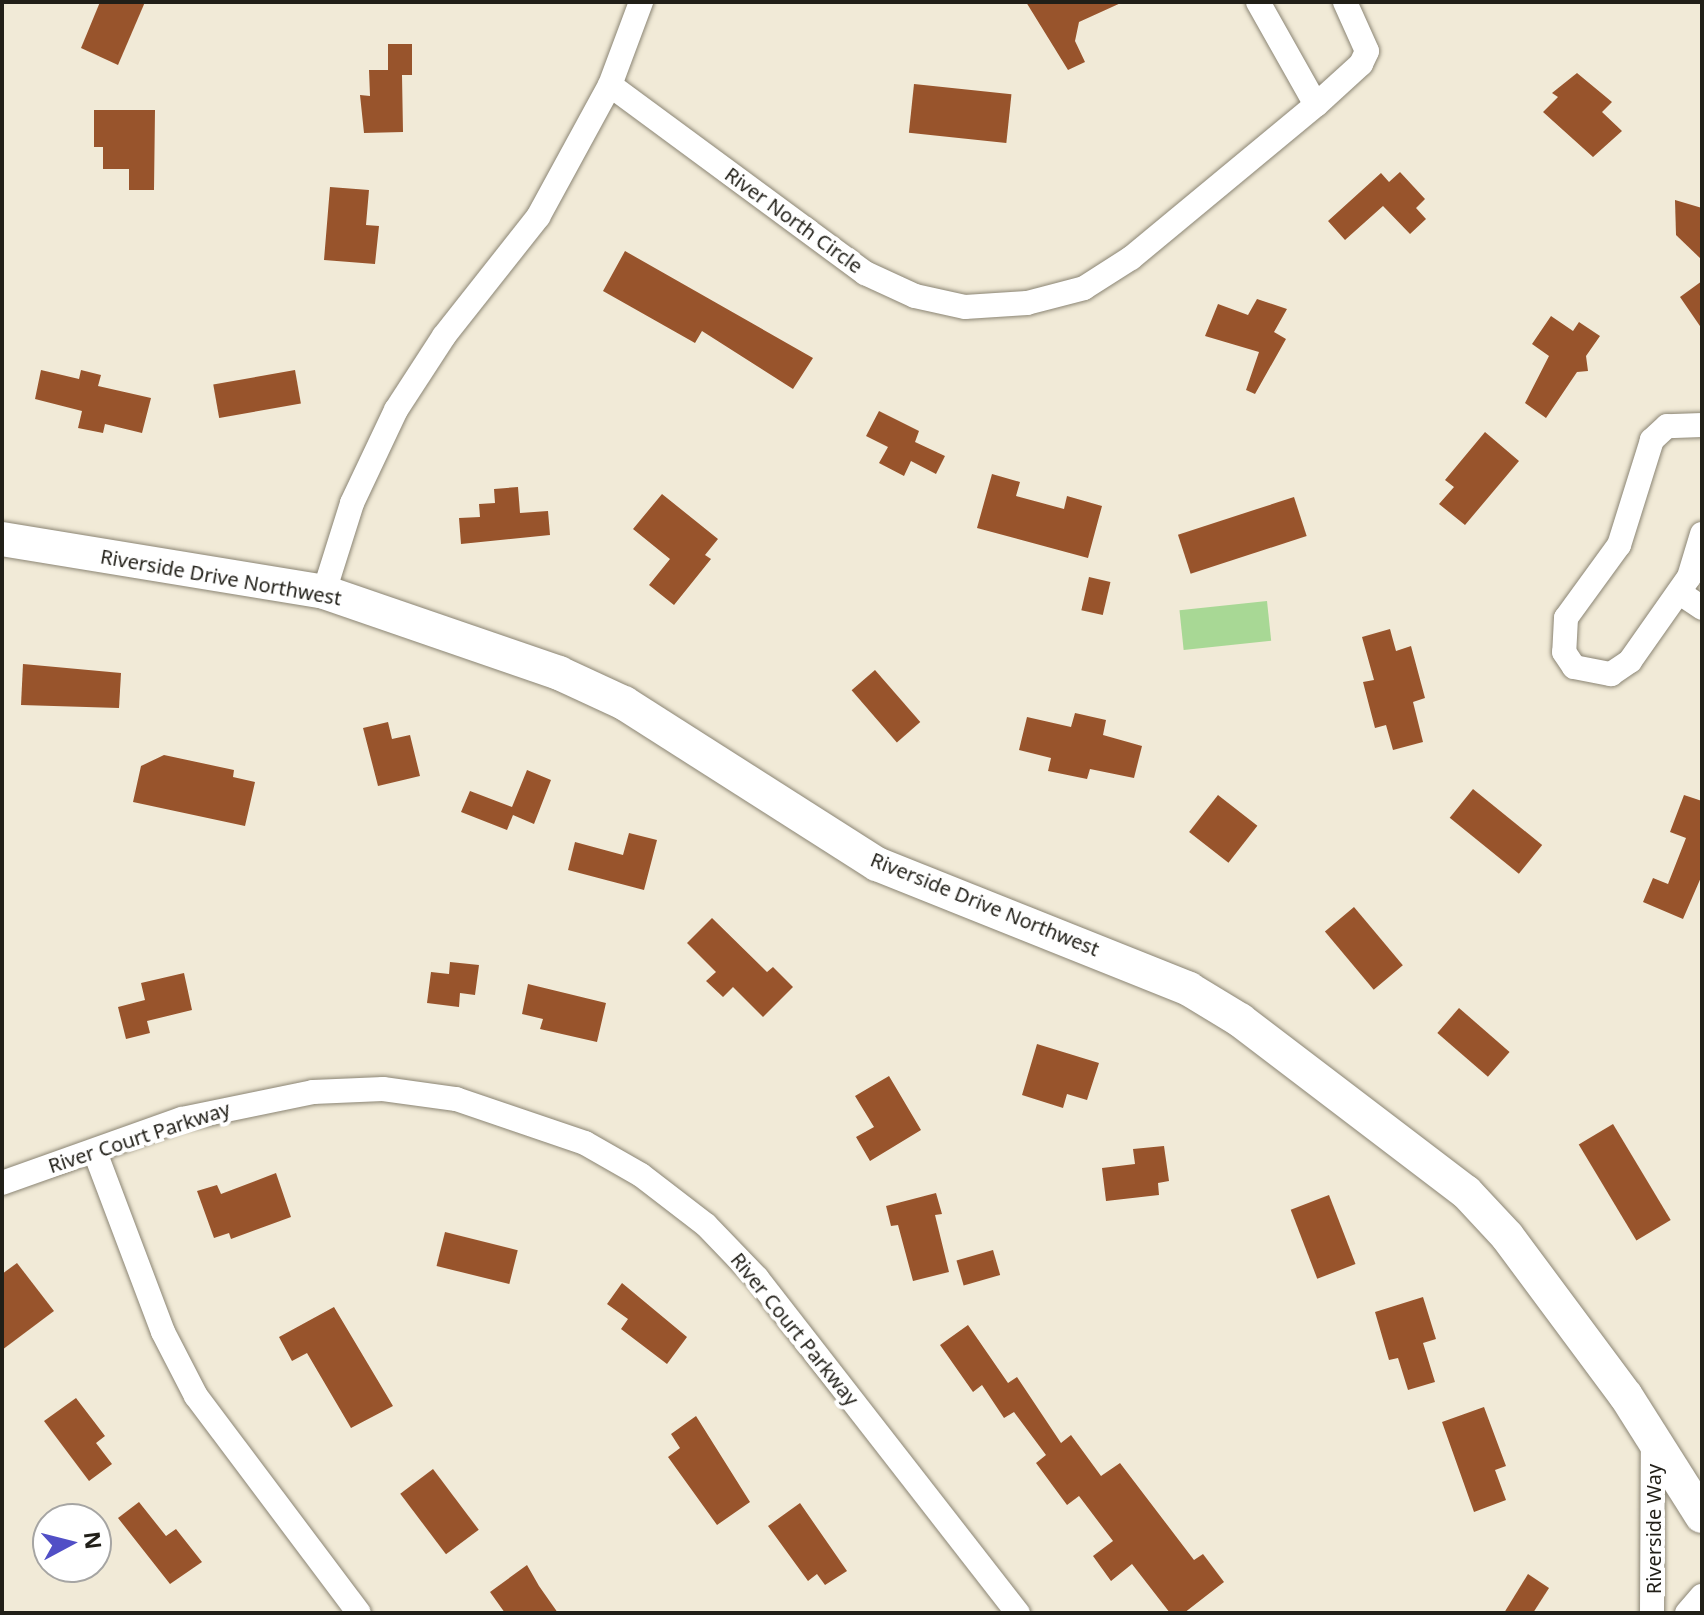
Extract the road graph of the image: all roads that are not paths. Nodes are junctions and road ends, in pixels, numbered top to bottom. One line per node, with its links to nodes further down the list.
1 (641, 2): 4 (street)
2 (1258, 2): 5 (street)
3 (1345, 2): 5 (street, River North Circle)
4 (610, 85): 5 (street, River North Circle); 9 (street)
5 (1316, 105)
6 (1702, 425): 10 (street)
7 (1702, 534): 10 (street)
8 (2, 539): 9 (street, Riverside Drive Northwest)
9 (324, 592): 14 (street, Riverside Drive Northwest)
10 (1680, 593): 11 (street)
11 (1702, 608)
12 (95, 1152): 13 (street, River Court Parkway); 17 (street); 18 (street, River Court Parkway)
13 (2, 1183)
14 (1653, 1445): 15 (street, Riverside Drive Northwest); 19 (street, Riverside Way)
15 (1702, 1516)
16 (1702, 1596): 20 (street, Riverside Way)
17 (359, 1613)
18 (1018, 1613)
19 (1652, 1613)
20 (1687, 1613)

